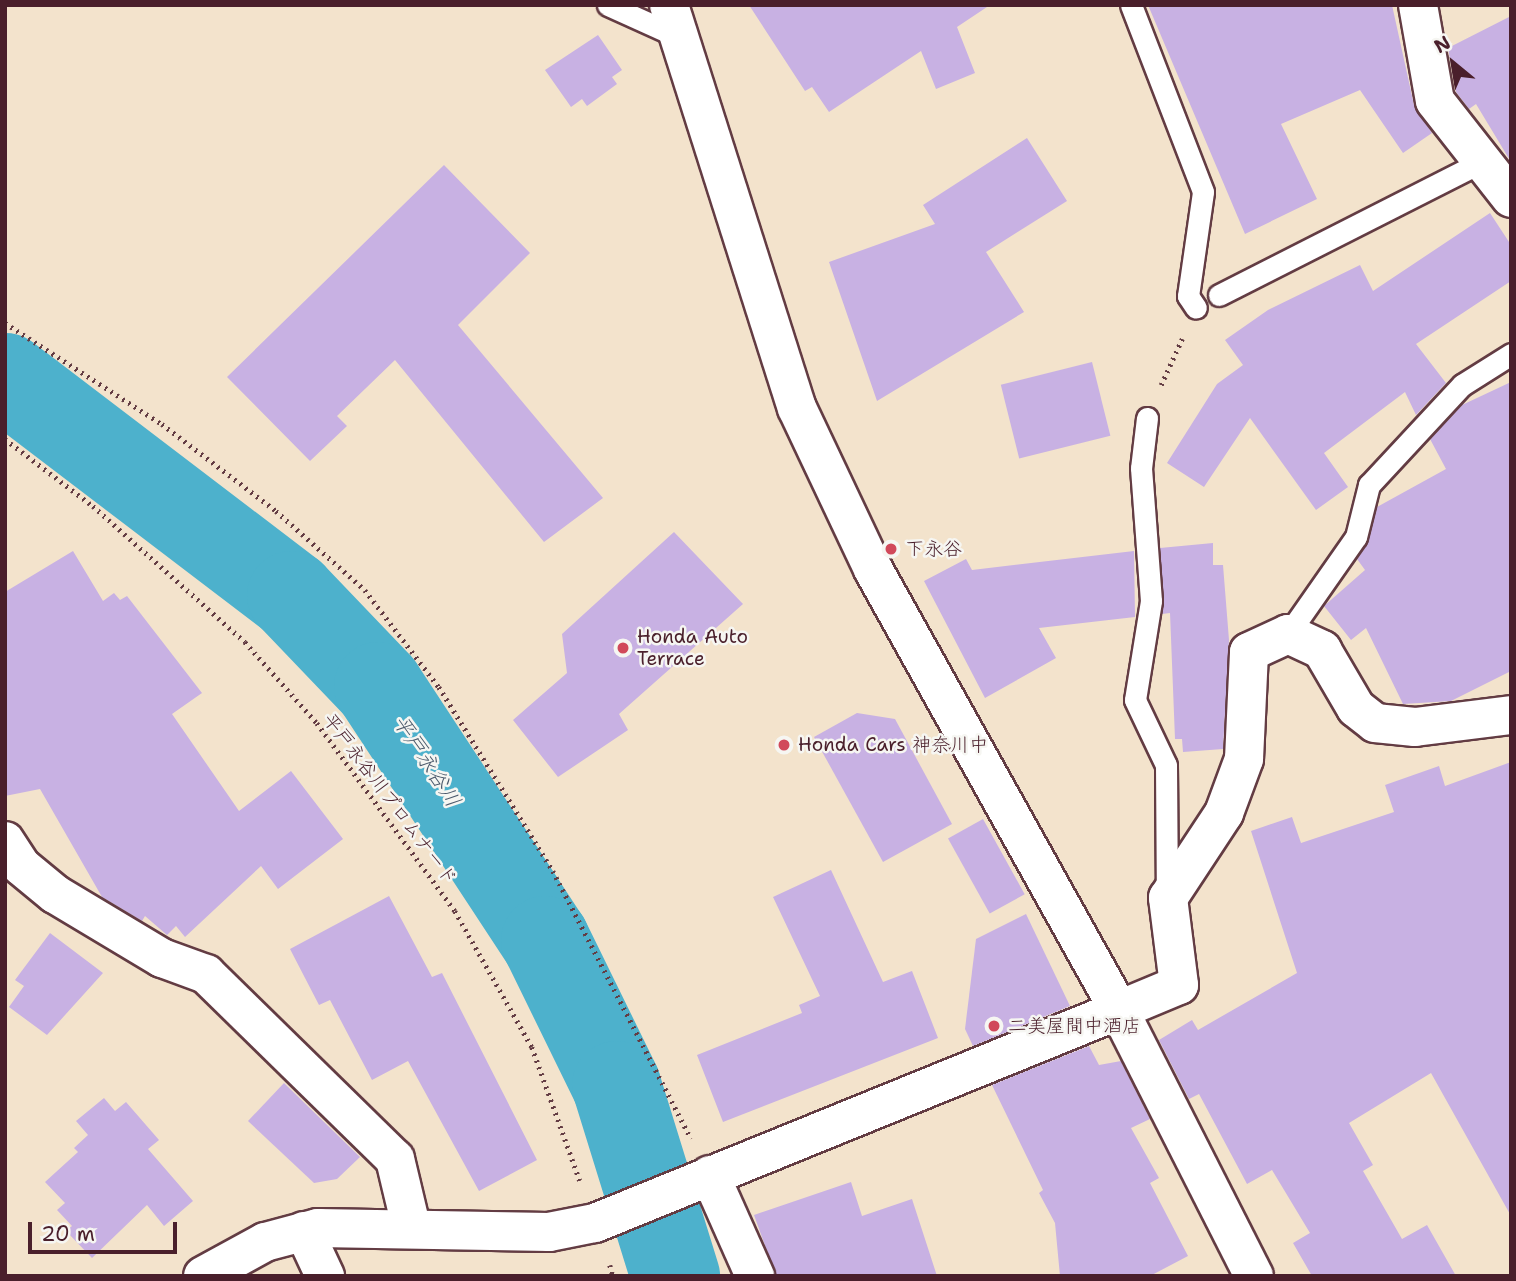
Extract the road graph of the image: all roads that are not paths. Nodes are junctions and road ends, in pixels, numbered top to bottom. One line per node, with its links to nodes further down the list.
1 (607, 5): 4 (lane)
2 (1132, 5): 8 (lane)
3 (1418, 5): 5 (street)
4 (674, 21): 15 (street)
5 (1479, 163): 6 (street); 7 (lane)
6 (1511, 198)
7 (1219, 295)
8 (1196, 308)
9 (1511, 354): 11 (lane)
10 (1147, 418): 14 (lane)
11 (1288, 634): 12 (street); 14 (street)
12 (1511, 715)
13 (5, 841): 17 (street)
14 (1167, 898): 15 (street)
15 (1119, 1010): 16 (street); 22 (street)
16 (698, 1179): 17 (street); 21 (street)
17 (411, 1226): 18 (street)
18 (304, 1231): 19 (street); 20 (street)
19 (203, 1276)
20 (325, 1276)
21 (755, 1276)
22 (1254, 1276)

